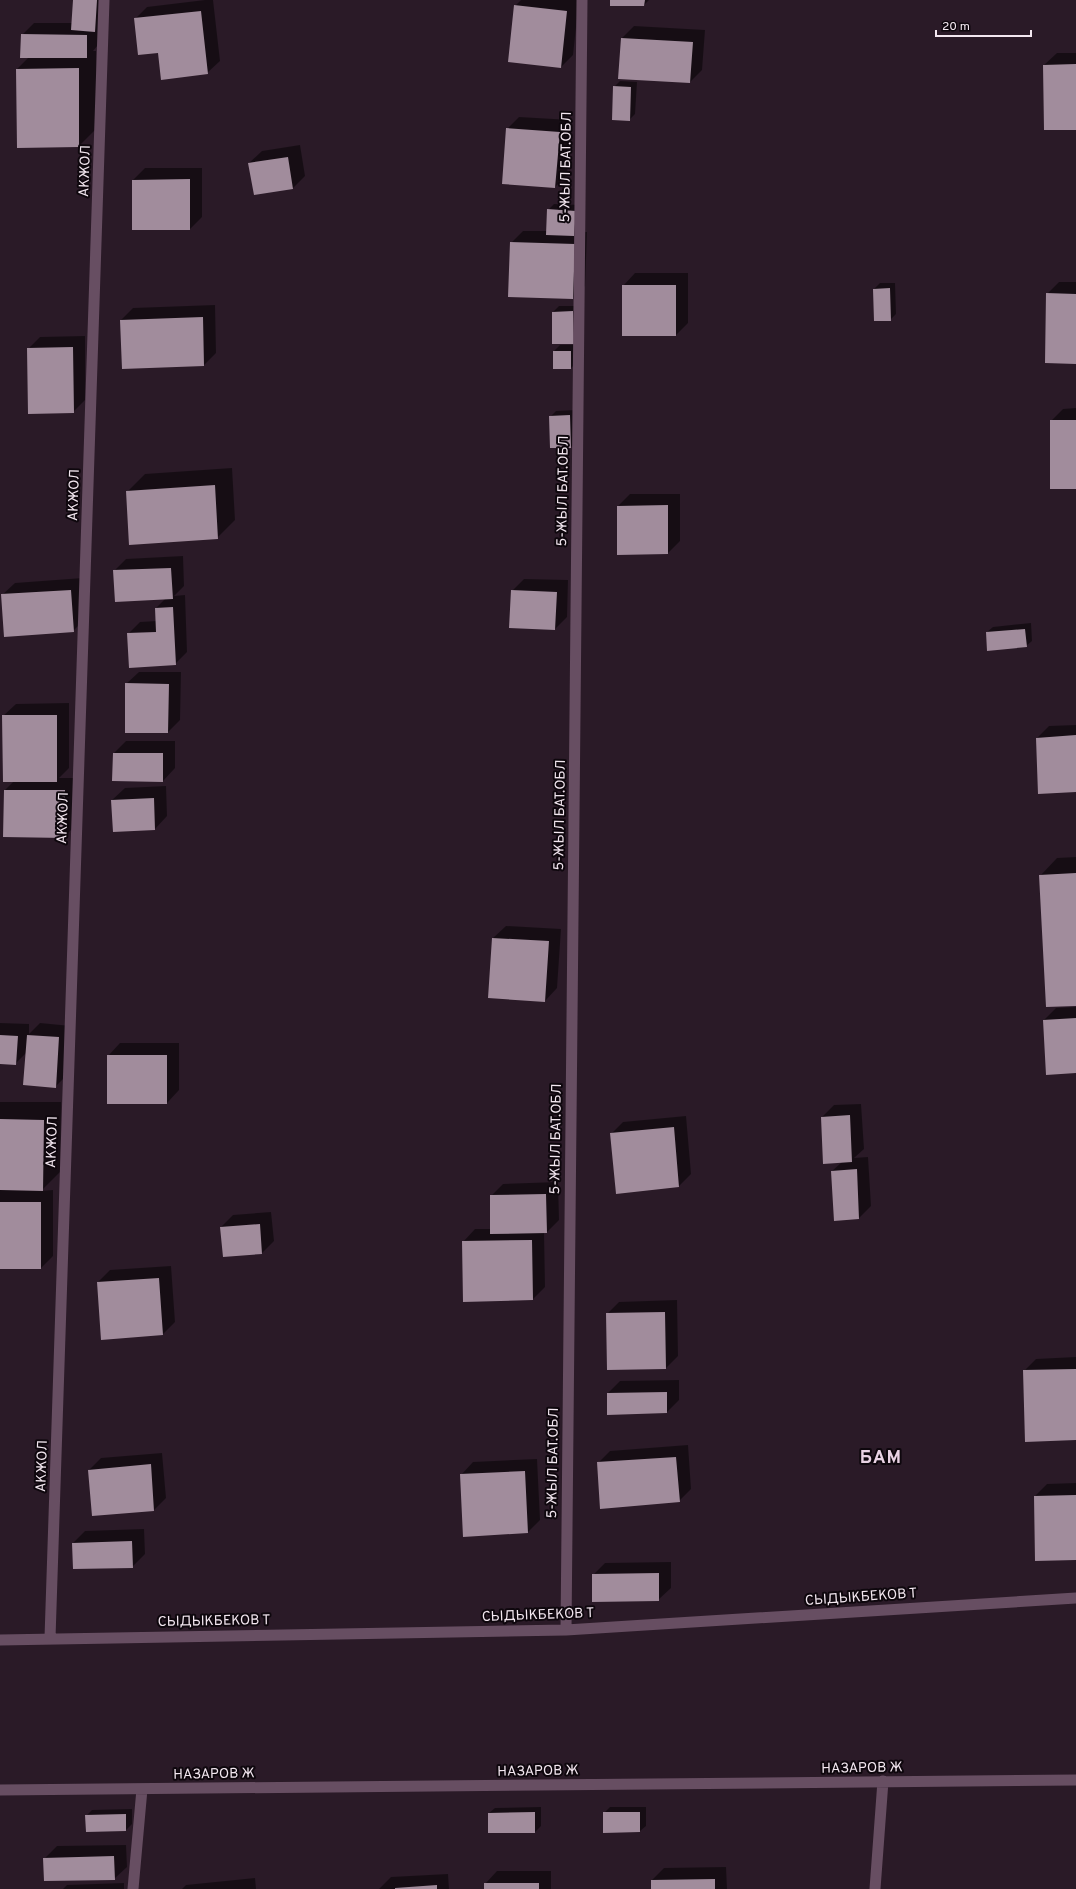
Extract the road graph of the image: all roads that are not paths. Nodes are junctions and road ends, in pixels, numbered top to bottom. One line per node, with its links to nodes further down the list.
1 (104, 0): 5 (street, АКЖОЛ)
2 (582, 0): 4 (street, 5-ЖЫЛ БАТ.ОБЛ)
3 (1076, 1598): 4 (street, СЫДЫКБЕКОВ Т)
4 (566, 1630): 5 (street, СЫДЫКБЕКОВ Т)
5 (50, 1638): 6 (street, СЫДЫКБЕКОВ Т)
6 (0, 1640)
7 (1076, 1780): 8 (street, НАЗАРОВ Ж)
8 (883, 1782): 9 (street, НАЗАРОВ Ж); 12 (street)
9 (142, 1789): 10 (street, НАЗАРОВ Ж); 11 (street)
10 (0, 1790)
11 (133, 1889)
12 (875, 1889)

